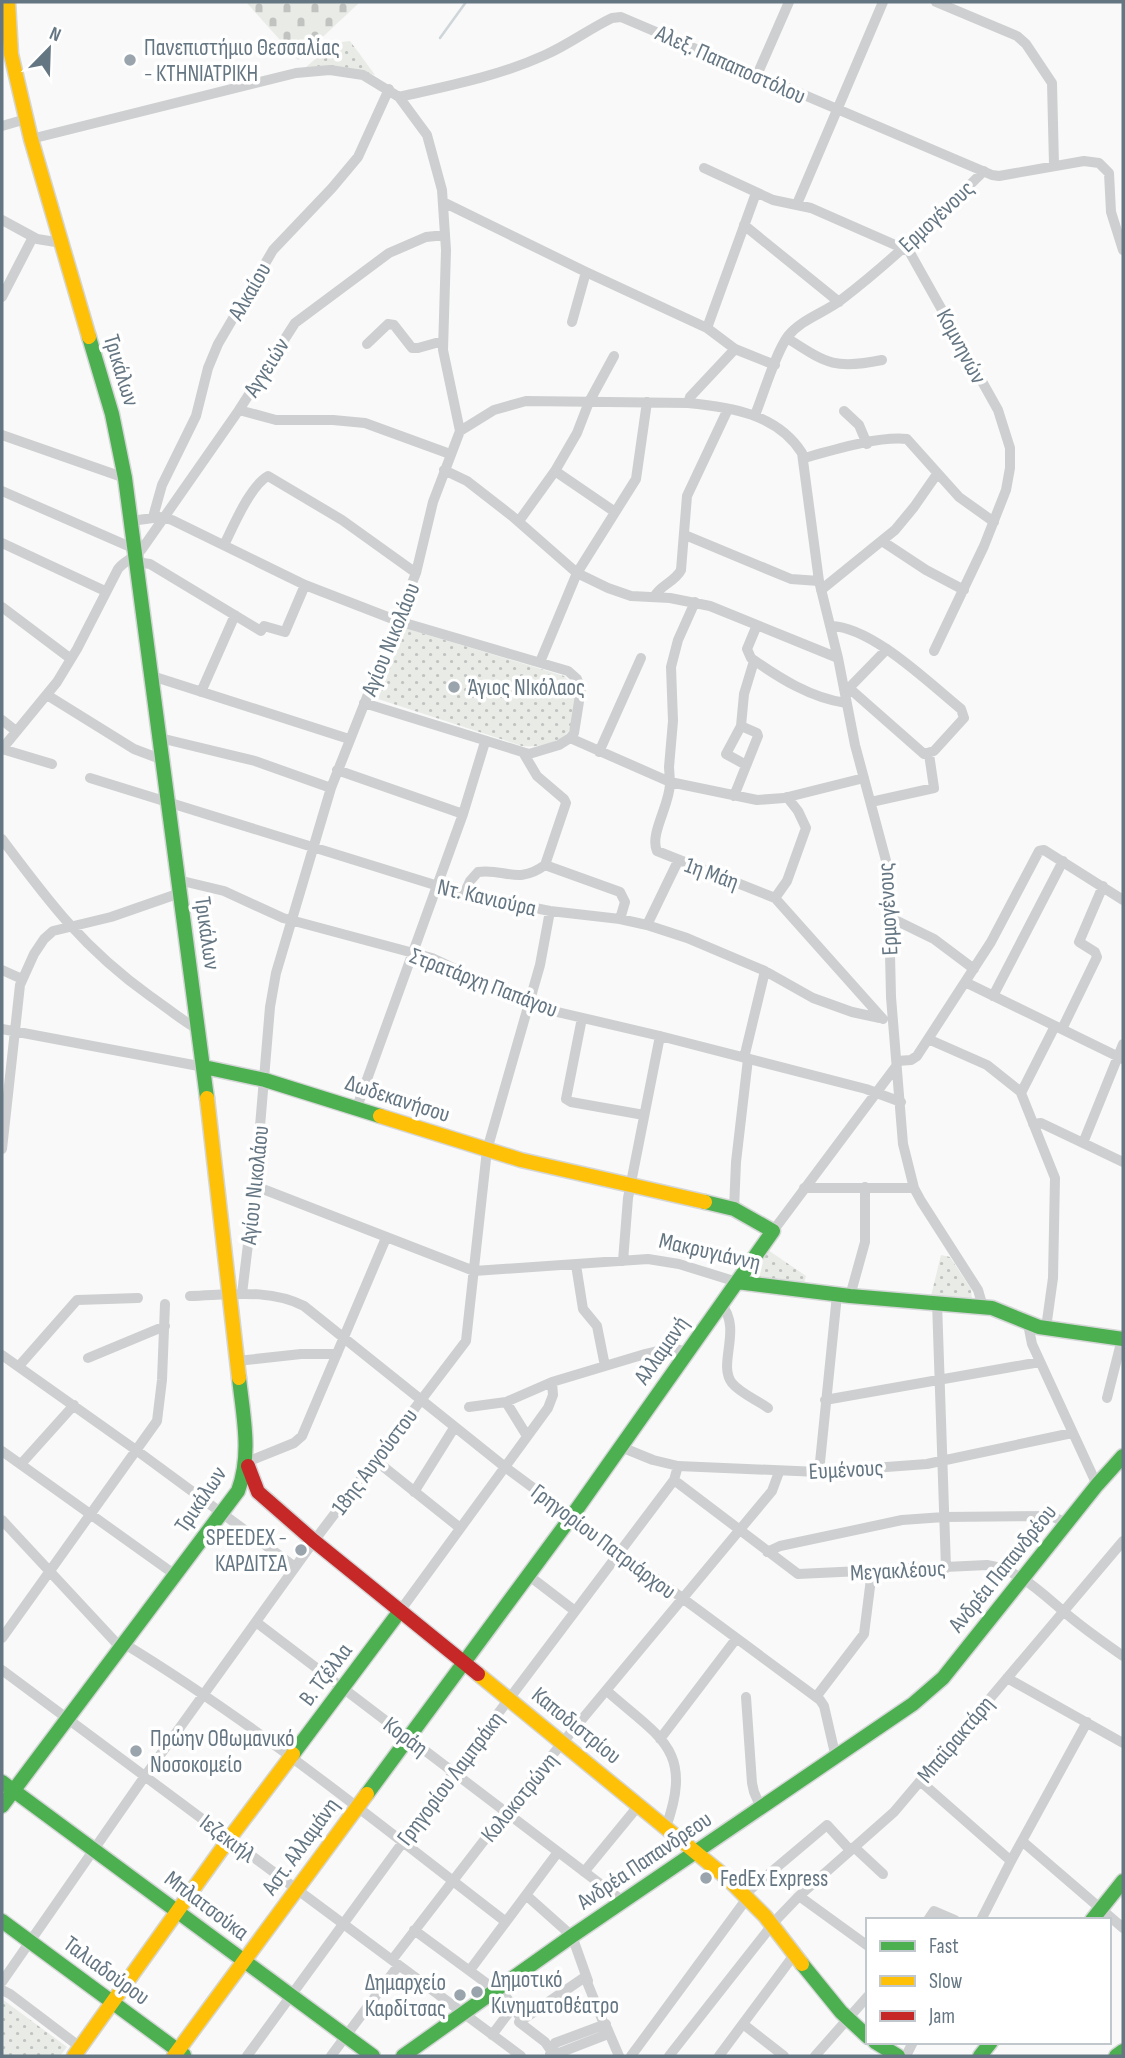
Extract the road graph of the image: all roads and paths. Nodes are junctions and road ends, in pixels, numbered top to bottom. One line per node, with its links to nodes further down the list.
1 (8, 2): 5 (main road, Τρικάλων)
2 (789, 2): 6 (street)
3 (883, 2): 9 (street)
4 (936, 2): 13 (street)
5 (5, 33): 10 (main road, Τρικάλων)
6 (757, 75): 8 (street, Αλεξ. Παπαποστόλου); 9 (street, Αλεξ. Παπαποστόλου)
7 (389, 89): 8 (street); 12 (street); 56 (street, Αλκαίου)
8 (399, 97): 17 (street)
9 (837, 110): 15 (street, Αλεξ. Παπαποστόλου); 18 (street)
10 (26, 119): 11 (street); 12 (main road, Τρικάλων)
11 (2, 126)
12 (31, 139): 23 (main road, Τρικάλων)
13 (1054, 165): 15 (street, Ερμογένους); 25 (street, Ερμογένους)
14 (704, 169): 16 (street)
15 (984, 172): 24 (street, Ερμογένους)
16 (756, 193): 18 (street); 20 (street)
17 (443, 202): 21 (street); 26 (street)
18 (797, 204): 24 (street)
19 (2, 220): 22 (street)
20 (744, 225): 28 (street); 30 (street)
21 (445, 235): 32 (street); 42 (street, Αγγειών)
22 (33, 237): 23 (street); 27 (street)
23 (62, 243): 53 (main road, Τρικάλων)
24 (905, 247): 28 (street, Ερμογένους); 59 (street, Κομνηνών)
25 (1123, 250)
26 (586, 272): 29 (street); 30 (street)
27 (2, 297)
28 (839, 302): 31 (street, Ερμογένους)
29 (572, 322)
30 (708, 328): 34 (street)
31 (787, 338): 36 (street); 37 (street, Ερμογένους)
32 (443, 341): 33 (street); 45 (street)
33 (367, 344)
34 (735, 349): 37 (street); 40 (street)
35 (614, 356): 38 (street)
36 (882, 360)
37 (775, 365): 44 (street, Ερμογένους)
38 (589, 402): 39 (street); 45 (street); 51 (street)
39 (648, 402): 40 (street); 55 (street)
40 (688, 403): 41 (street)
41 (728, 409): 44 (street); 60 (street)
42 (239, 410): 48 (street); 56 (street, Αγγειών)
43 (844, 411): 47 (street)
44 (755, 415): 49 (street)
45 (460, 431): 48 (street, Αγίου Νικολάου)
46 (2, 435): 53 (street)
47 (867, 444): 49 (street); 52 (street)
48 (450, 454): 50 (street, Αγίου Νικολάου)
49 (804, 458): 68 (street, Ερμογένους)
50 (444, 470): 58 (street); 65 (street, Αγίου Νικολάου)
51 (555, 471): 55 (street); 58 (street)
52 (937, 474): 59 (street); 61 (street)
53 (125, 478): 57 (main road, Τρικάλων)
54 (2, 491): 64 (street)
55 (615, 512): 66 (street)
56 (158, 517): 57 (street); 63 (street); 64 (street, Αγγειών)
57 (131, 521): 64 (main road, Τρικάλων)
58 (519, 521): 66 (street)
59 (994, 522): 69 (street, Κομνηνών)
60 (685, 535): 68 (street); 71 (street)
61 (882, 541): 68 (street); 69 (street)
62 (2, 543): 70 (street)
63 (224, 545): 65 (street); 67 (street)
64 (136, 556): 70 (street, Αγγειών); 74 (street); 85 (main road, Τρικάλων)
65 (416, 573): 75 (street, Αγίου Νικολάου)
66 (577, 573): 71 (street); 84 (street)
67 (305, 585): 74 (street); 75 (street)
68 (820, 586): 77 (street, Ερμογένους)
69 (964, 590): 79 (street, Κομνηνών)
70 (105, 591): 82 (street, Αγγειών)
71 (654, 597): 72 (street)
72 (695, 602): 76 (street); 108 (street)
73 (2, 607): 82 (street)
74 (235, 615): 87 (street)
75 (398, 621): 84 (street); 89 (street, Αγίου Νικολάου)
76 (757, 625): 81 (street); 83 (street)
77 (831, 626): 78 (street); 81 (street, Ερμογένους)
78 (887, 649): 86 (street); 101 (street)
79 (934, 651)
80 (641, 658): 99 (street)
81 (838, 658): 86 (street, Ερμογένους)
82 (71, 659): 88 (street, Αγγειών)
83 (754, 660): 90 (street); 92 (street)
84 (540, 662): 95 (street)
85 (152, 676): 87 (street); 94 (main road, Τρικάλων)
86 (846, 689): 90 (street, Ερμογένους); 101 (street)
87 (201, 692): 96 (street)
88 (47, 695): 93 (street, Αγγειών); 102 (street)
89 (364, 703): 96 (street, Αγίου Νικολάου); 97 (street)
90 (846, 703): 107 (street, Ερμογένους)
91 (2, 720): 93 (street)
92 (741, 726): 104 (street); 104 (street)
93 (16, 731): 98 (street, Αγγειών)
94 (160, 738): 102 (main road, Τρικάλων); 109 (street)
95 (570, 738): 99 (street); 100 (street)
96 (349, 739): 105 (street, Αγίου Νικολάου)
97 (485, 742): 100 (street); 114 (street)
98 (2, 749): 103 (street)
99 (599, 752): 108 (street)
100 (524, 754): 119 (street)
101 (929, 754): 113 (street)
102 (163, 760): 112 (main road, Τρικάλων)
103 (52, 764)
104 (746, 765): 110 (street)
105 (337, 770): 109 (street, Αγίου Νικολάου); 114 (street)
106 (90, 778): 112 (street, Ντ. Κανιούρα)
107 (864, 778): 111 (street); 113 (street, Ερμογένους)
108 (670, 782): 110 (street); 117 (street, 1η Μάη)
109 (331, 788): 116 (street, Αγίου Νικολάου)
110 (734, 796): 111 (street)
111 (787, 797): 124 (street)
112 (168, 801): 116 (street, Ντ. Κανιούρα); 120 (main road, Τρικάλων)
113 (871, 802): 127 (street, Ερμογένους)
114 (463, 814): 121 (street)
115 (2, 839): 131 (street)
116 (313, 846): 121 (street, Ντ. Κανιούρα); 129 (street, Αγίου Νικολάου)
117 (678, 861): 124 (street, 1η Μάη); 130 (street)
118 (1063, 861): 122 (street); 133 (street); 138 (street)
119 (545, 865): 123 (street); 128 (street)
120 (179, 886): 129 (street, Στρατάρχη Παπάγου); 131 (street); 145 (main road, Τρικάλων)
121 (436, 886): 123 (street, Ντ. Κανιούρα); 132 (street)
122 (1103, 886): 125 (street); 143 (street)
123 (464, 894): 126 (street, Ντ. Κανιούρα)
124 (775, 898): 141 (street, 1η Μάη)
125 (1123, 900)
126 (550, 911): 128 (street, Ντ. Κανιούρα); 139 (street, 18ης Αυγούστου)
127 (889, 917): 133 (street); 142 (street, Ερμογένους)
128 (620, 919): 130 (street, Ντ. Κανιούρα)
129 (291, 920): 132 (street, Στρατάρχη Παπάγου); 154 (street, Αγίου Νικολάου)
130 (647, 925): 135 (street, Ντ. Κανιούρα)
131 (70, 926): 136 (street); 145 (street)
132 (412, 952): 139 (street, Στρατάρχη Παπάγου); 160 (street)
133 (974, 968): 137 (street)
134 (2, 970): 136 (street)
135 (765, 971): 141 (street, Ντ. Κανιούρα); 150 (street)
136 (22, 979): 146 (street)
137 (965, 982): 138 (street); 148 (street)
138 (993, 996): 143 (street)
139 (529, 1004): 140 (street, Στρατάρχη Παπάγου); 165 (street, 18ης Αυγούστου)
140 (582, 1018): 147 (street, Στρατάρχη Παπάγου); 161 (street)
141 (880, 1018): 142 (street, 1η Μάη)
142 (892, 1023): 152 (street, Ερμογένους)
143 (1058, 1028): 151 (street); 157 (street)
144 (2, 1029): 146 (street, Δωδεκανήσου)
145 (198, 1030): 153 (main road, Τρικάλων)
146 (14, 1031): 153 (street, Δωδεκανήσου); 164 (street)
147 (660, 1036): 150 (street, Στρατάρχη Παπάγου); 161 (street)
148 (928, 1038): 152 (street); 157 (street)
149 (1123, 1044): 151 (street)
150 (746, 1058): 156 (street, Στρατάρχη Παπάγου); 172 (street)
151 (1121, 1058): 163 (street)
152 (897, 1063): 156 (street, Αλλαμανή); 159 (street, Ερμογένους)
153 (204, 1067): 154 (main road, Δωδεκανήσου); 179 (main road, Τρικάλων)
154 (265, 1080): 160 (main road, Δωδεκανήσου); 168 (street, Αγίου Νικολάου)
155 (2, 1087): 158 (street)
156 (876, 1092): 159 (street, Στρατάρχη Παπάγου); 170 (street, Αλλαμανή)
157 (1021, 1092): 162 (street)
158 (2, 1096)
159 (901, 1102): 171 (street, Ερμογένους)
160 (357, 1107): 165 (main road, Δωδεκανήσου)
161 (644, 1115): 167 (street)
162 (1033, 1124): 163 (street); 189 (street)
163 (1083, 1143): 166 (street)
164 (2, 1149)
165 (487, 1150): 167 (main road, Δωδεκανήσου); 177 (street, 18ης Αυγούστου)
166 (1123, 1162)
167 (630, 1185): 172 (main road, Δωδεκανήσου); 175 (street)
168 (255, 1186): 174 (street, Μακρυγιάννη); 179 (street, Αγίου Νικολάου)
169 (865, 1187): 170 (street); 171 (street); 180 (street)
170 (804, 1188): 173 (street, Αλλαμανή)
171 (914, 1188): 186 (street, Ερμογένους)
172 (734, 1209): 173 (main road, Δωδεκανήσου)
173 (773, 1231): 178 (main road, Αλλαμανή)
174 (386, 1238): 177 (street, Μακρυγιάννη); 190 (street)
175 (623, 1261): 176 (street, Μακρυγιάννη); 178 (street, Μακρυγιάννη)
176 (576, 1265): 177 (street, Μακρυγιάννη); 199 (street)
177 (474, 1271): 203 (street, 18ης Αυγούστου)
178 (737, 1282): 180 (main road, Μακρυγιάννη); 185 (main road, Αλλαμανή)
179 (237, 1295): 181 (street); 190 (street); 196 (main road, Τρικάλων)
180 (844, 1295): 183 (main road, Μακρυγιάννη); 204 (street)
181 (190, 1296)
182 (138, 1298): 198 (street)
183 (937, 1302): 186 (main road, Μακρυγιάννη); 200 (street)
184 (165, 1304): 188 (street)
185 (721, 1304): 192 (main road, Αλλαμανή); 208 (street)
186 (983, 1307): 187 (main road, Μακρυγιάννη)
187 (1028, 1324): 189 (main road, Μακρυγιάννη); 197 (street)
188 (164, 1326): 195 (street); 213 (street)
189 (1046, 1328): 191 (main road, Μακρυγιάννη)
190 (343, 1339): 193 (street); 203 (street, Γρηγορίου Πατριάρχου)
191 (1122, 1339): 202 (street)
192 (688, 1352): 199 (street); 212 (main road, Αλλαμανή)
193 (337, 1353): 196 (street); 218 (street)
194 (2, 1355): 198 (street)
195 (88, 1358)
196 (237, 1361): 218 (main road, Τρικάλων)
197 (1040, 1362): 200 (street); 210 (street)
198 (19, 1366): 206 (street)
199 (605, 1366): 201 (street)
200 (940, 1379): 204 (street); 217 (street)
201 (552, 1382): 205 (street); 211 (street, Β. Τζέλλα)
202 (1107, 1398)
203 (419, 1400): 209 (street, Γρηγορίου Πατριάρχου); 216 (street, 18ης Αυγούστου)
204 (825, 1400): 223 (street)
205 (506, 1402): 207 (street); 211 (street)
206 (74, 1405): 213 (street); 219 (street)
207 (469, 1407)
208 (768, 1408)
209 (454, 1428): 221 (street, Γρηγορίου Πατριάρχου); 228 (street)
210 (1072, 1433): 217 (street, Ευμένους); 225 (street)
211 (527, 1436): 221 (street, Β. Τζέλλα)
212 (621, 1447): 220 (street, Ευμένους); 231 (main road, Αλλαμανή)
213 (136, 1450): 229 (street); 230 (street)
214 (2, 1451): 219 (street)
215 (1123, 1456): 225 (main road, Ανδρέα Παπανδρέου)
216 (375, 1460): 228 (street); 237 (street, 18ης Αυγούστου)
217 (942, 1461): 223 (street, Ευμένους); 232 (street)
218 (247, 1462): 226 (main road, Τρικάλων); 227 (main road, Καποδιστρίου)
219 (21, 1464): 230 (street)
220 (678, 1466): 222 (street, Ευμένους); 224 (street, Γρηγορίου Λαμπράκη)
221 (505, 1467): 231 (street, Γρηγορίου Πατριάρχου); 235 (street, Β. Τζέλλα)
222 (779, 1472): 223 (street, Ευμένους); 236 (street, Κολοκοτρώνη)
223 (819, 1472)
224 (674, 1480): 236 (street, Μεγακλέους); 239 (street, Γρηγορίου Λαμπράκη)
225 (1097, 1485): 234 (main road, Ανδρέα Παπανδρέου)
226 (237, 1491): 227 (main road); 229 (main road, Τρικάλων)
227 (258, 1492): 237 (main road, Καποδιστρίου)
228 (414, 1492): 235 (street)
229 (221, 1513): 241 (street); 245 (main road, Τρικάλων)
230 (90, 1514): 244 (street); 245 (street)
231 (572, 1516): 239 (street, Γρηγορίου Πατριάρχου); 246 (main road, Αλλαμανή)
232 (944, 1517): 234 (street); 240 (street); 242 (street)
233 (2, 1520): 244 (street)
234 (1067, 1523): 247 (main road, Ανδρέα Παπανδρέου)
235 (460, 1528): 249 (street, Β. Τζέλλα)
236 (739, 1529): 240 (street, Μεγακλέους); 248 (street, Κολοκοτρώνη)
237 (314, 1541): 241 (street, 18ης Αυγούστου); 249 (main road, Καποδιστρίου)
238 (1123, 1541): 251 (street, Μπαϊρακτάρη)
239 (619, 1552): 248 (street, Γρηγορίου Πατριάρχου); 250 (street, Γρηγορίου Λαμπράκη)
240 (767, 1552): 243 (street, Μεγακλέους)
241 (295, 1567): 252 (street, 18ης Αυγούστου)
242 (946, 1568): 243 (street, Μεγακλέους); 247 (street, Μεγακλέους)
243 (872, 1571): 263 (street)
244 (49, 1572): 253 (street); 255 (street)
245 (174, 1574): 255 (main road, Τρικάλων)
246 (528, 1575): 250 (street); 257 (main road, Αλλαμανή)
247 (1023, 1578): 251 (street, Μεγακλέους); 266 (main road, Ανδρέα Παπανδρέου)
248 (682, 1600): 254 (street, Γρηγορίου Πατριάρχου); 261 (street, Κολοκοτρώνη)
249 (400, 1611): 257 (main road, Καποδιστρίου); 260 (main road, Β. Τζέλλα)
250 (575, 1611): 265 (street, Γρηγορίου Λαμπράκη)
251 (1063, 1612): 256 (street, Μεγακλέους); 259 (street, Μπαϊρακτάρη)
252 (256, 1622): 260 (street, Κοράη); 262 (street, 18ης Αυγούστου)
253 (2, 1638)
254 (736, 1639): 263 (street, Γρηγορίου Πατριάρχου); 270 (street)
255 (121, 1645): 262 (street); 267 (main road, Τρικάλων)
256 (1123, 1656)
257 (464, 1663): 265 (main road, Καποδιστρίου); 269 (main road, Αστ. Αλλαμάνη)
258 (2, 1670): 267 (street, Ιεζεκιήλ)
259 (1007, 1678): 268 (street); 277 (street, Μπαϊρακτάρη)
260 (343, 1688): 269 (street, Κοράη); 273 (main road, Β. Τζέλλα)
261 (607, 1691): 270 (street); 272 (street, Κολοκοτρώνη)
262 (203, 1695): 273 (street); 276 (street, 18ης Αυγούστου)
263 (816, 1697): 274 (street)
264 (746, 1698): 282 (street)
265 (509, 1699): 272 (main road, Καποδιστρίου); 275 (street, Γρηγορίου Λαμπράκη)
266 (913, 1704): 274 (main road, Ανδρέα Παπανδρεου)
267 (67, 1718): 276 (street, Ιεζεκιήλ); 278 (main road, Τρικάλων)
268 (1087, 1722): 271 (street); 286 (street)
269 (408, 1738): 275 (street, Κοράη); 281 (main road, Αστ. Αλλαμάνη)
270 (660, 1739): 284 (street)
271 (1123, 1743)
272 (563, 1744): 279 (main road, Καποδιστρίου); 283 (street, Κολοκοτρώνη)
273 (290, 1758): 281 (street); 285 (main road, Β. Τζέλλα)
274 (836, 1758): 282 (main road, Ανδρέα Παπανδρεου)
275 (454, 1772): 283 (street, Κοράη); 287 (street, Γρηγορίου Λαμπράκη)
276 (145, 1776): 285 (street, Ιεζεκιήλ); 288 (street, 18ης Αυγούστου)
277 (920, 1781): 289 (street, Μπαϊρακτάρη); 292 (street)
278 (8, 1786): 280 (main road, Τρικάλων); 288 (main road, Μπλατσούκα)
279 (639, 1805): 284 (main road, Καποδιστρίου); 293 (street)
280 (2, 1806)
281 (357, 1808): 287 (street); 297 (main road, Αστ. Αλλαμάνη)
282 (761, 1808): 291 (main road, Ανδρέα Παπανδρεου)
283 (506, 1812): 290 (street, Κοράη); 295 (street, Κολοκοτρώνη)
284 (666, 1827): 291 (main road, Καποδιστρίου)
285 (229, 1839): 297 (street, Ιεζεκιήλ); 302 (main road, Β. Τζέλλα)
286 (1021, 1841): 292 (street); 303 (street)
287 (402, 1842): 295 (street); 307 (street, Γρηγορίου Λαμπράκη)
288 (93, 1849): 302 (main road, Μπλατσούκα); 311 (street, 18ης Αυγούστου)
289 (852, 1849): 294 (street); 299 (street); 300 (street, Μπαϊρακτάρη)
290 (558, 1852): 293 (street, Κοράη); 298 (street)
291 (696, 1852): 299 (main road, Καποδιστρίου); 301 (main road, Ανδρέα Παπανδρεου)
292 (1011, 1861): 304 (street)
293 (584, 1872): 301 (street, Κοράη)
294 (883, 1874)
295 (452, 1881): 306 (street); 309 (street, Κολοκοτρώνη)
296 (1123, 1881): 303 (main road)
297 (297, 1890): 307 (street, Ιεζεκιήλ); 314 (main road, Αστ. Αλλαμάνη)
298 (526, 1895): 306 (street); 310 (street)
299 (746, 1896): 308 (main road, Καποδιστρίου); 343 (street)
300 (799, 1896): 308 (street, Μπαϊρακτάρη); 312 (street)
301 (624, 1902): 310 (main road, Ανδρέα Παπανδρεου)
302 (177, 1912): 314 (main road, Μπλατσούκα); 322 (main road, Β. Τζέλλα)
303 (1096, 1914)
304 (982, 1918)
305 (2, 1921): 311 (main road, Ταλιαδούρου)
306 (506, 1922): 316 (street)
307 (343, 1924): 315 (street, Ιεζεκιήλ); 320 (street, Γρηγορίου Λαμπράκη)
308 (773, 1924): 313 (main road, Καποδιστρίου); 344 (street, Μπαϊρακτάρη)
309 (414, 1930): 315 (street, Κολοκοτρώνη); 316 (street)
310 (572, 1936): 318 (main road, Ανδρέα Παπανδρεου); 327 (street)
311 (29, 1941): 317 (street, 18ης Αυγούστου); 322 (main road, Ταλιαδούρου)
312 (866, 1945)
313 (794, 1955): 325 (main road, Καποδιστρίου); 328 (street)
314 (244, 1961): 320 (main road, Μπλατσούκα); 335 (main road, Αστ. Αλλαμάνη)
315 (395, 1963): 324 (street, Ιεζεκιήλ); 331 (street, Κολοκοτρώνη)
316 (470, 1970): 318 (street)
317 (2, 1982)
318 (498, 1989): 323 (street); 324 (main road, Ανδρέα Παπανδρεου)
319 (2, 1990): 334 (street)
320 (291, 1996): 331 (main road, Μπλατσούκα); 337 (street, Γρηγορίου Λαμπράκη)
321 (866, 1998): 325 (street)
322 (112, 2002): 334 (main road, Β. Τζέλλα); 335 (main road, Ταλιαδούρου)
323 (513, 2007): 326 (street); 329 (street)
324 (463, 2014): 329 (street, Ιεζεκιήλ); 340 (main road, Ανδρέα Παπανδρεου)
325 (847, 2019): 330 (main road, Καποδιστρίου); 347 (street)
326 (522, 2020): 327 (street); 336 (street)
327 (605, 2024): 336 (street); 342 (street)
328 (743, 2024): 345 (street); 346 (street)
329 (492, 2035): 341 (street, Ιεζεκιήλ)
330 (866, 2035)
331 (346, 2036): 338 (street, Κολοκοτρώνη); 339 (main road, Μπλατσούκα)
332 (878, 2044): 348 (main road)
333 (1123, 2051): 349 (main road)
334 (77, 2052)
335 (179, 2054)
336 (550, 2054)
337 (247, 2056)
338 (331, 2056)
339 (373, 2056)
340 (403, 2056)
341 (521, 2056)
342 (619, 2056)
343 (631, 2056)
344 (669, 2056)
345 (719, 2056)
346 (784, 2056)
347 (815, 2056)
348 (898, 2056)
349 (1116, 2056)

